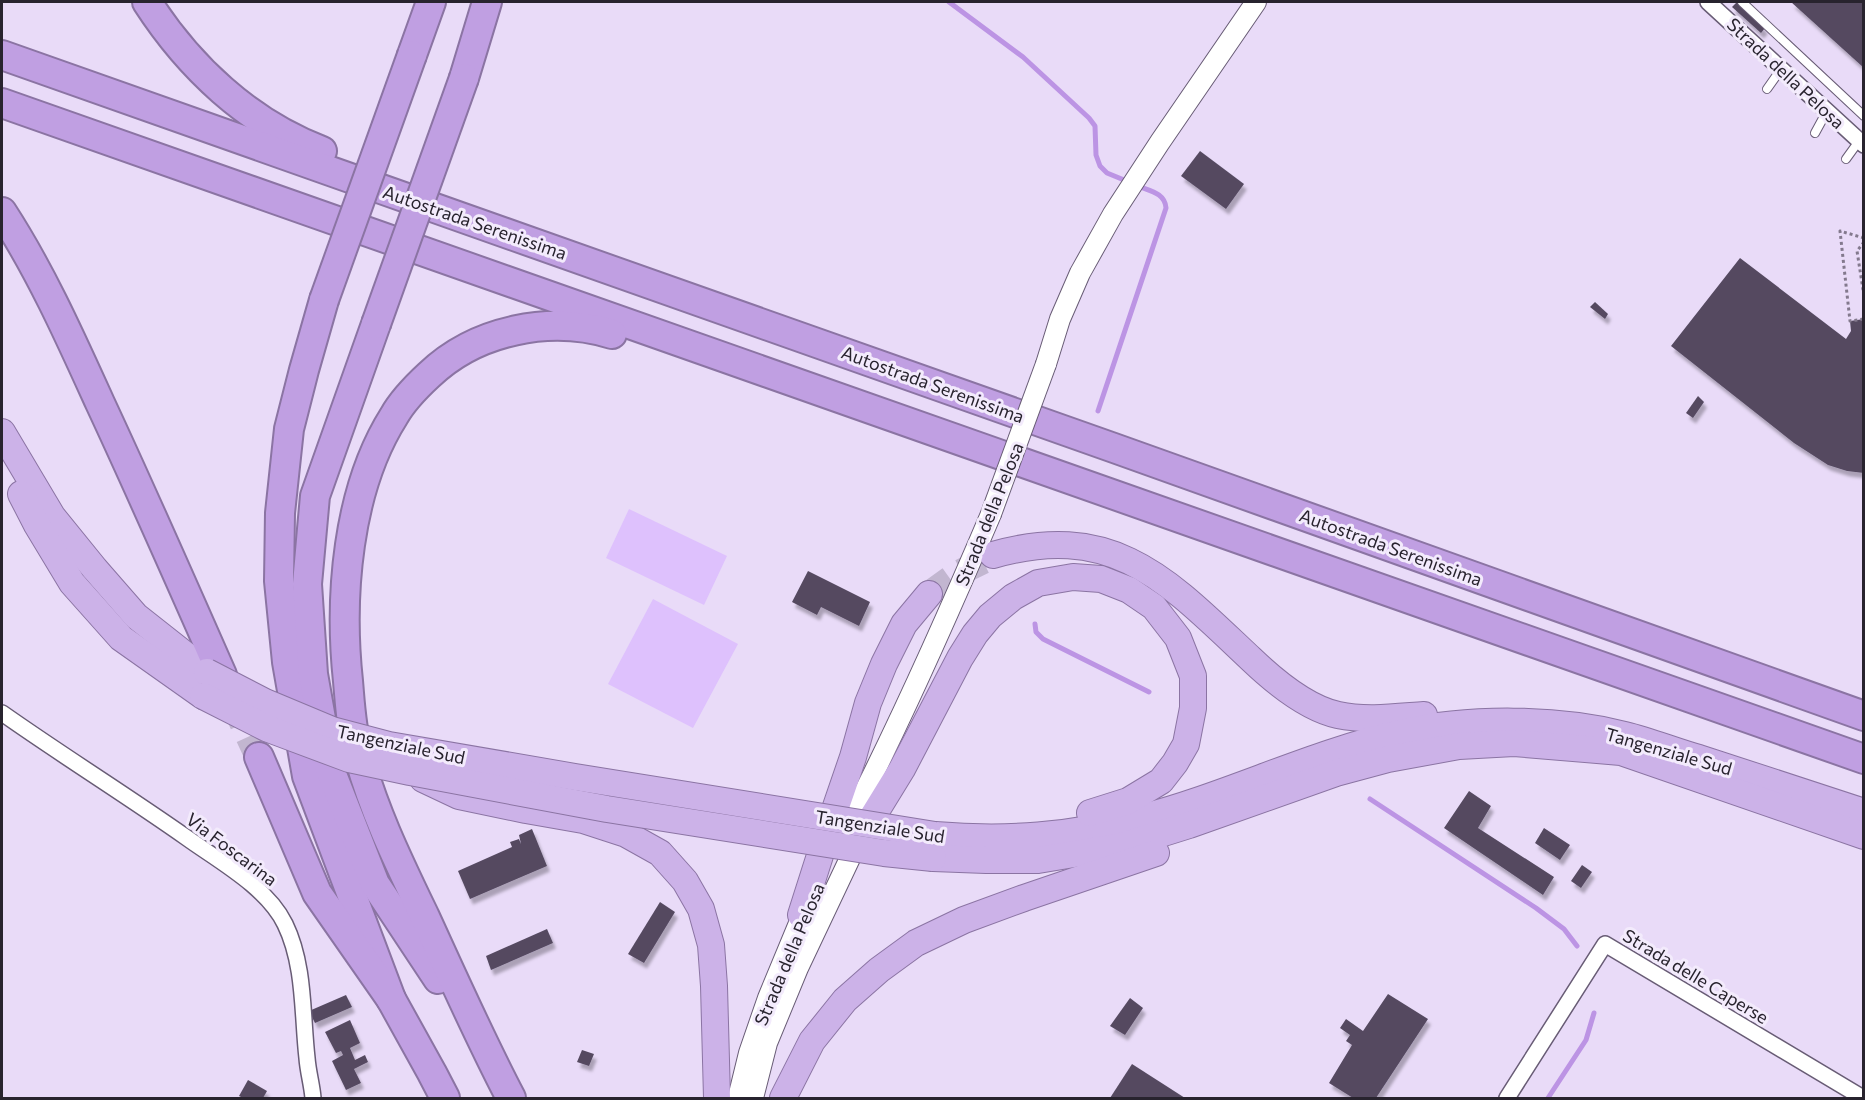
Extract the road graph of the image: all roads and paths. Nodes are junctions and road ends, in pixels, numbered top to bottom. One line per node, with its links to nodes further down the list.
1 (147, 2): 20 (highway)
2 (430, 2): 41 (highway, bridge)
3 (487, 2): 43 (highway, bridge)
4 (1256, 2): 30 (street, Strada della Pelosa, bridge)
5 (1708, 2): 8 (street, Strada della Pelosa)
6 (1742, 2): 12 (lane)
7 (2, 55): 20 (highway, Autostrada Serenissima)
8 (1781, 69): 9 (lane); 11 (street, Strada della Pelosa)
9 (1767, 89)
10 (2, 103): 23 (highway)
11 (1827, 111): 13 (lane); 14 (street, Strada della Pelosa)
12 (1863, 116)
13 (1815, 133)
14 (1861, 143): 15 (lane)
15 (1846, 159)
16 (2, 212): 26 (highway)
17 (1863, 240): 18 (path); 19 (path)
18 (1863, 296)
19 (1863, 319)
20 (1003, 409): 28 (highway, Autostrada Serenissima)
21 (2, 432): 26 (highway, Tangenziale Sud)
22 (2, 456): 26 (highway, Tangenziale Sud)
23 (1094, 488): 32 (highway); 43 (highway)
24 (993, 555): 29 (highway)
25 (929, 594): 40 (highway)
26 (211, 681): 33 (highway, Tangenziale Sud, bridge); 39 (highway, Tangenziale Sud, bridge)
27 (2, 713): 44 (street, Via Foscarina)
28 (1863, 716)
29 (1624, 735): 35 (highway, Tangenziale Sud); 38 (highway, Tangenziale Sud)
30 (886, 751): 37 (street, Strada della Pelosa); 40 (street, Strada della Pelosa)
31 (259, 757): 41 (highway)
32 (1863, 759)
33 (410, 772): 39 (highway, Tangenziale Sud, bridge); 47 (highway, bridge)
34 (1336, 773): 36 (highway, Tangenziale Sud); 39 (highway, Tangenziale Sud); 50 (highway)
35 (1863, 812)
36 (1863, 836)
37 (859, 839): 38 (highway); 42 (street, Tangenziale Sud)
38 (978, 839): 39 (highway, Tangenziale Sud)
39 (934, 847)
40 (801, 915): 48 (street, Strada della Pelosa)
41 (391, 999): 45 (highway)
42 (767, 1043): 49 (street, Strada della Pelosa)
43 (489, 1056): 46 (highway)
44 (313, 1098)
45 (445, 1098)
46 (511, 1098)
47 (717, 1098)
48 (738, 1098)
49 (753, 1098)
50 (783, 1098)
51 (1507, 1098): 52 (street, Strada delle Caperse)
52 (1863, 1098)

